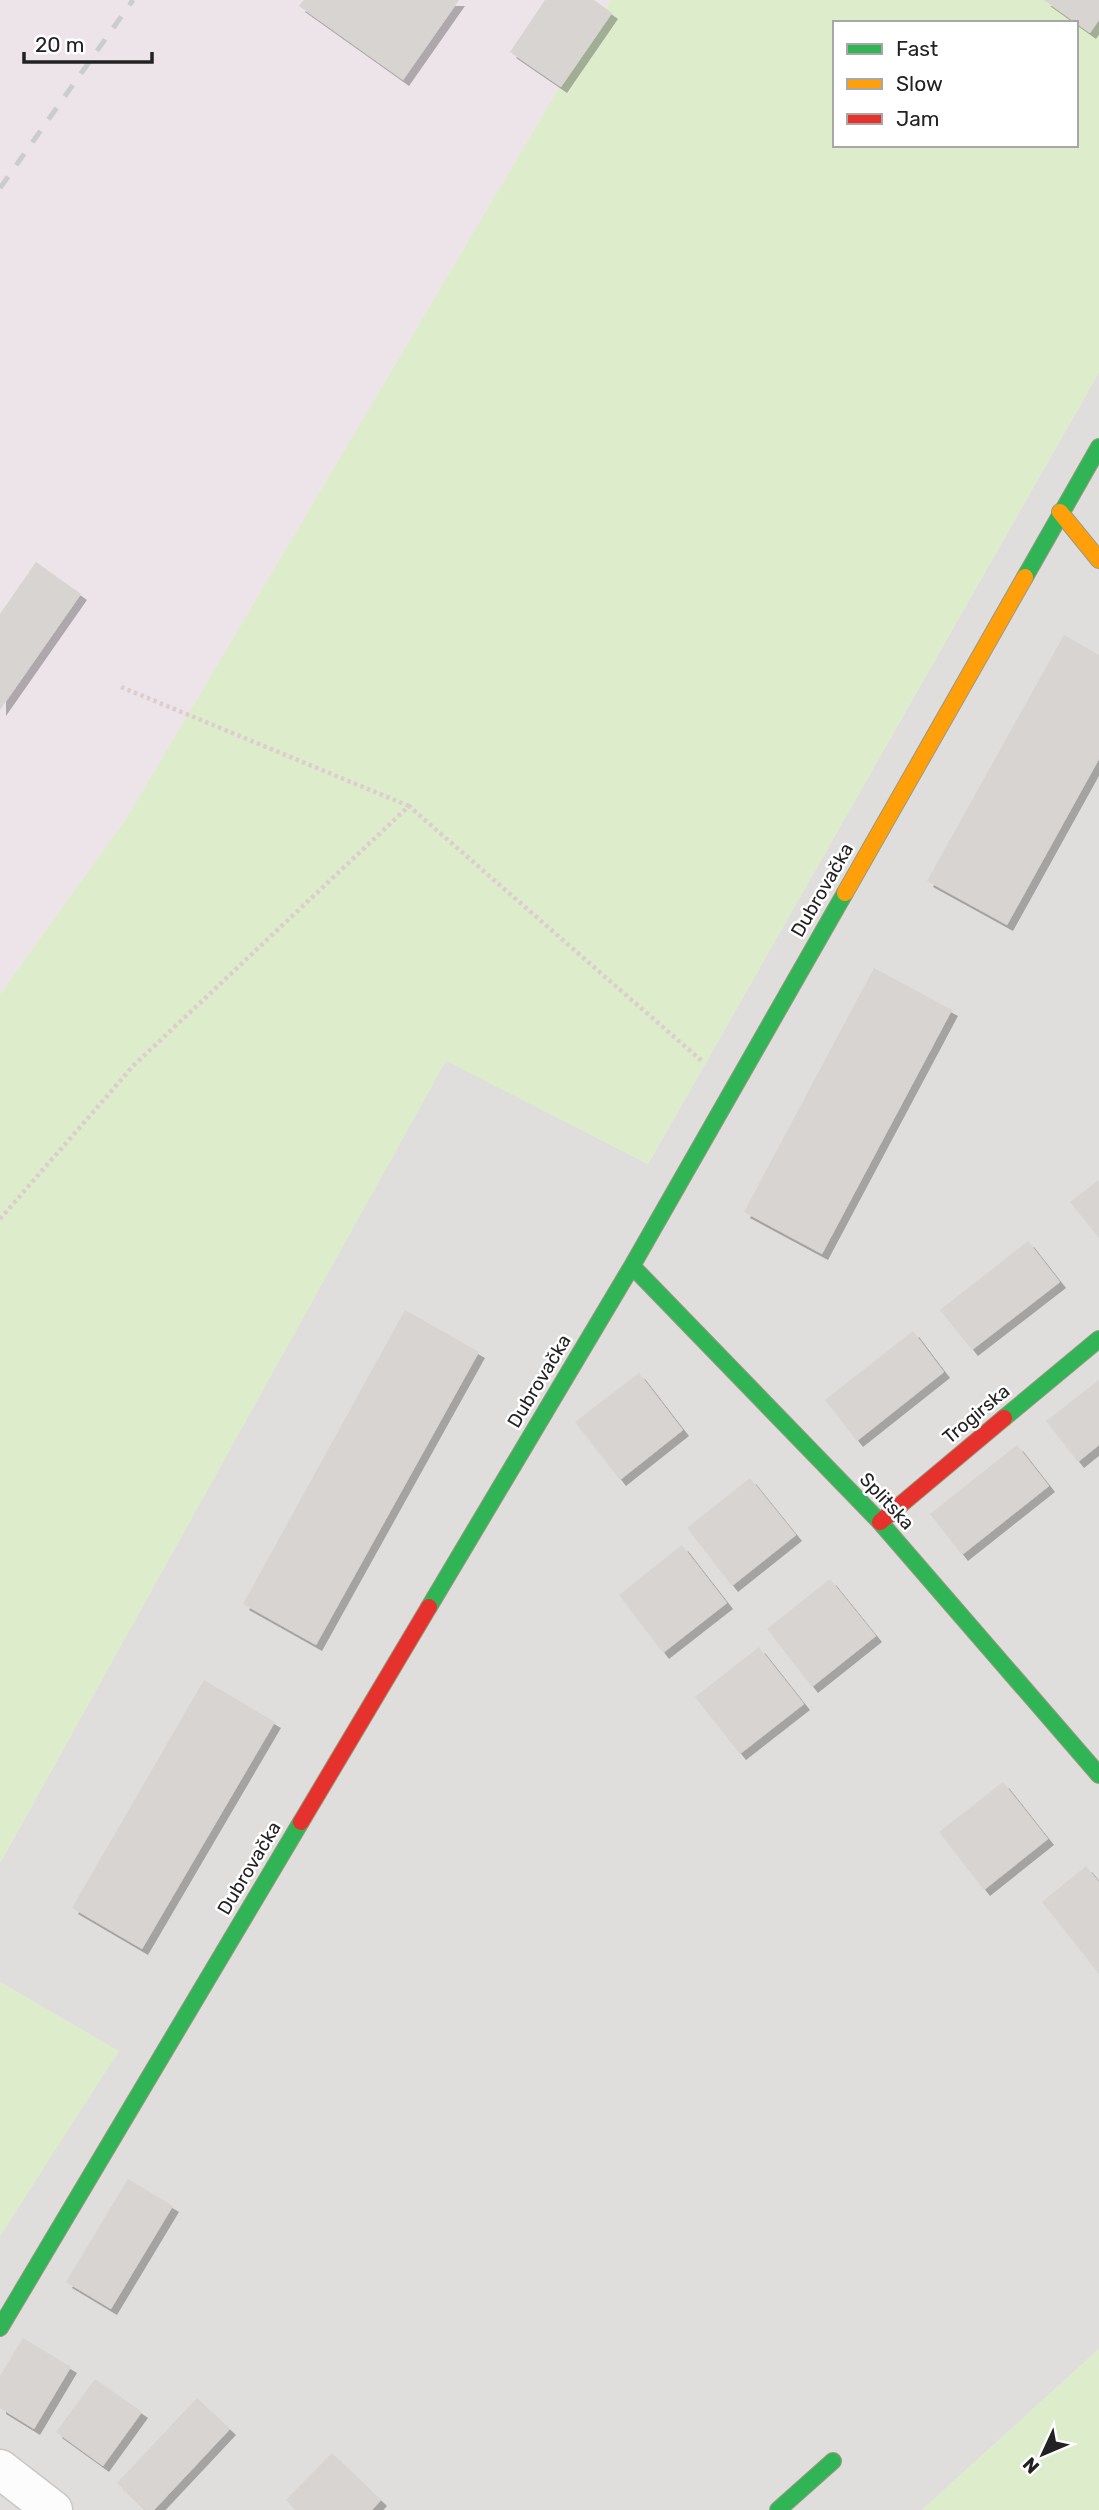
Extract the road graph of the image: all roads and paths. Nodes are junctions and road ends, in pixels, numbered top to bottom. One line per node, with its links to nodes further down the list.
1 (1099, 447): 2 (street, Dubrovačka)
2 (1060, 512): 3 (street); 6 (street, Dubrovačka)
3 (1099, 560)
4 (121, 687): 5 (path)
5 (409, 806): 6 (path); 7 (path)
6 (733, 1089): 8 (street, Dubrovačka)
7 (0, 1219)
8 (632, 1266): 10 (street, Splitska); 12 (street, Dubrovačka)
9 (1099, 1339): 10 (street, Trogirska)
10 (880, 1522): 11 (street, Splitska)
11 (1099, 1775)
12 (0, 2328)
13 (833, 2461): 16 (street)
14 (0, 2469): 15 (street)
15 (53, 2510)
16 (778, 2510)

